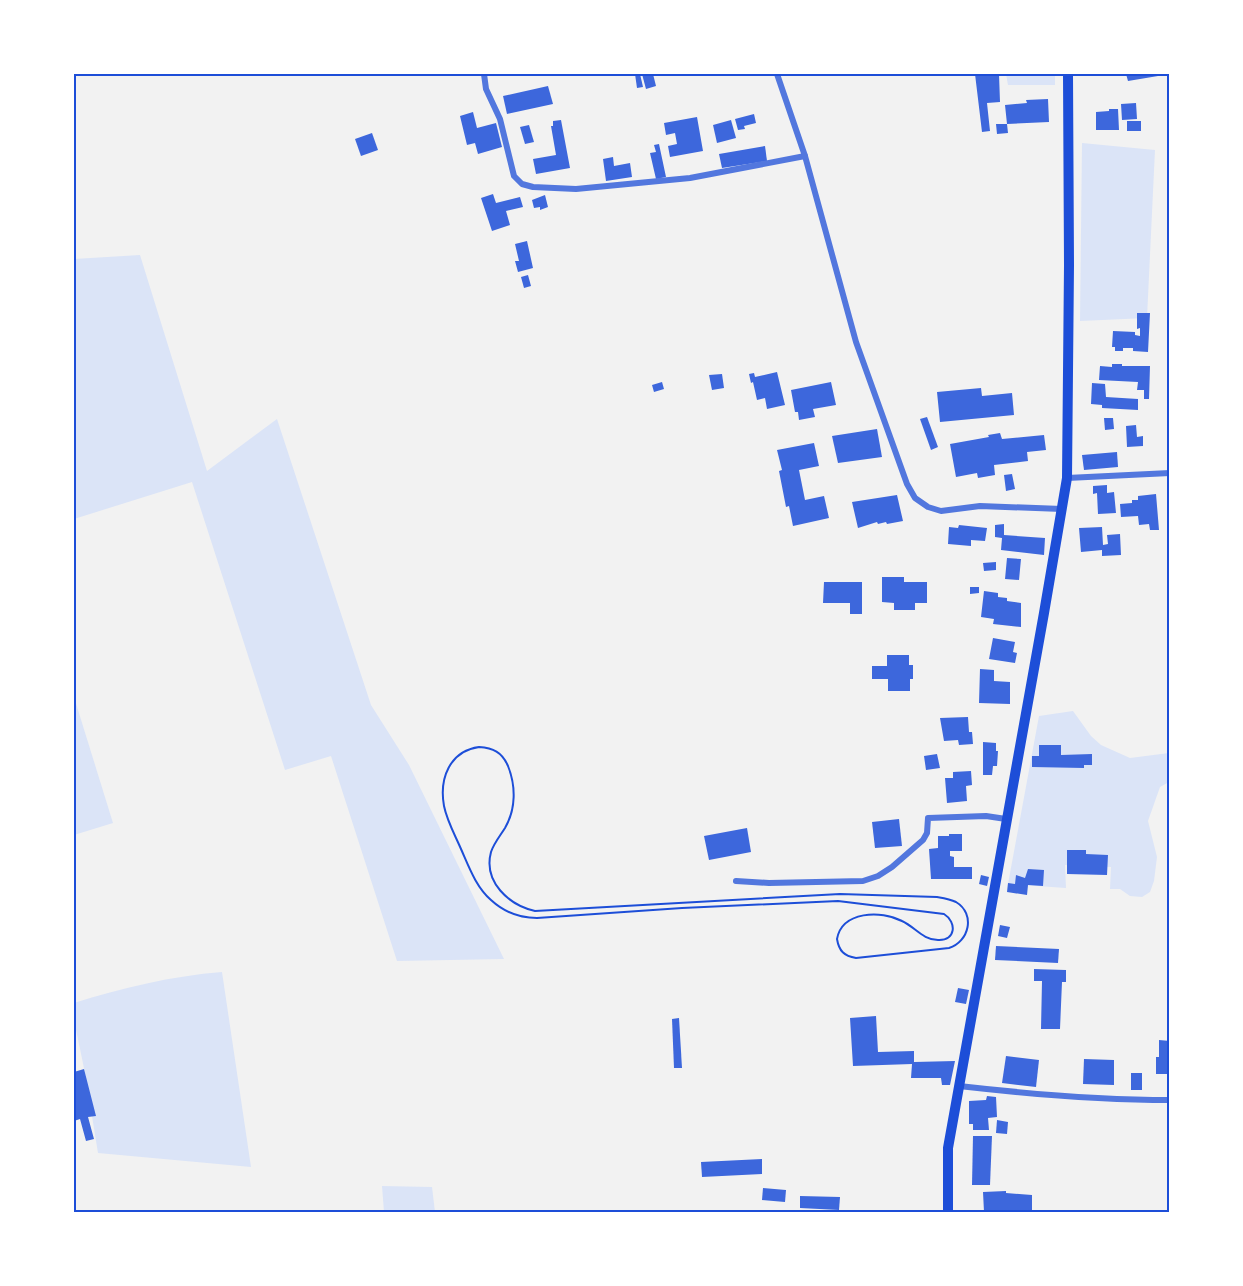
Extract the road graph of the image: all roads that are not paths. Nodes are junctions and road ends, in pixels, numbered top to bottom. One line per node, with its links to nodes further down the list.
1 (484, 74): 4 (street)
2 (777, 74): 4 (street)
3 (1068, 74): 6 (main road)
4 (805, 156): 7 (street)
5 (1170, 473): 6 (street)
6 (1067, 478): 7 (main road)
7 (1062, 509): 8 (main road)
8 (1006, 819): 9 (street); 10 (main road)
9 (736, 881)
10 (959, 1086): 11 (street); 12 (main road)
11 (1170, 1100)
12 (948, 1212)

